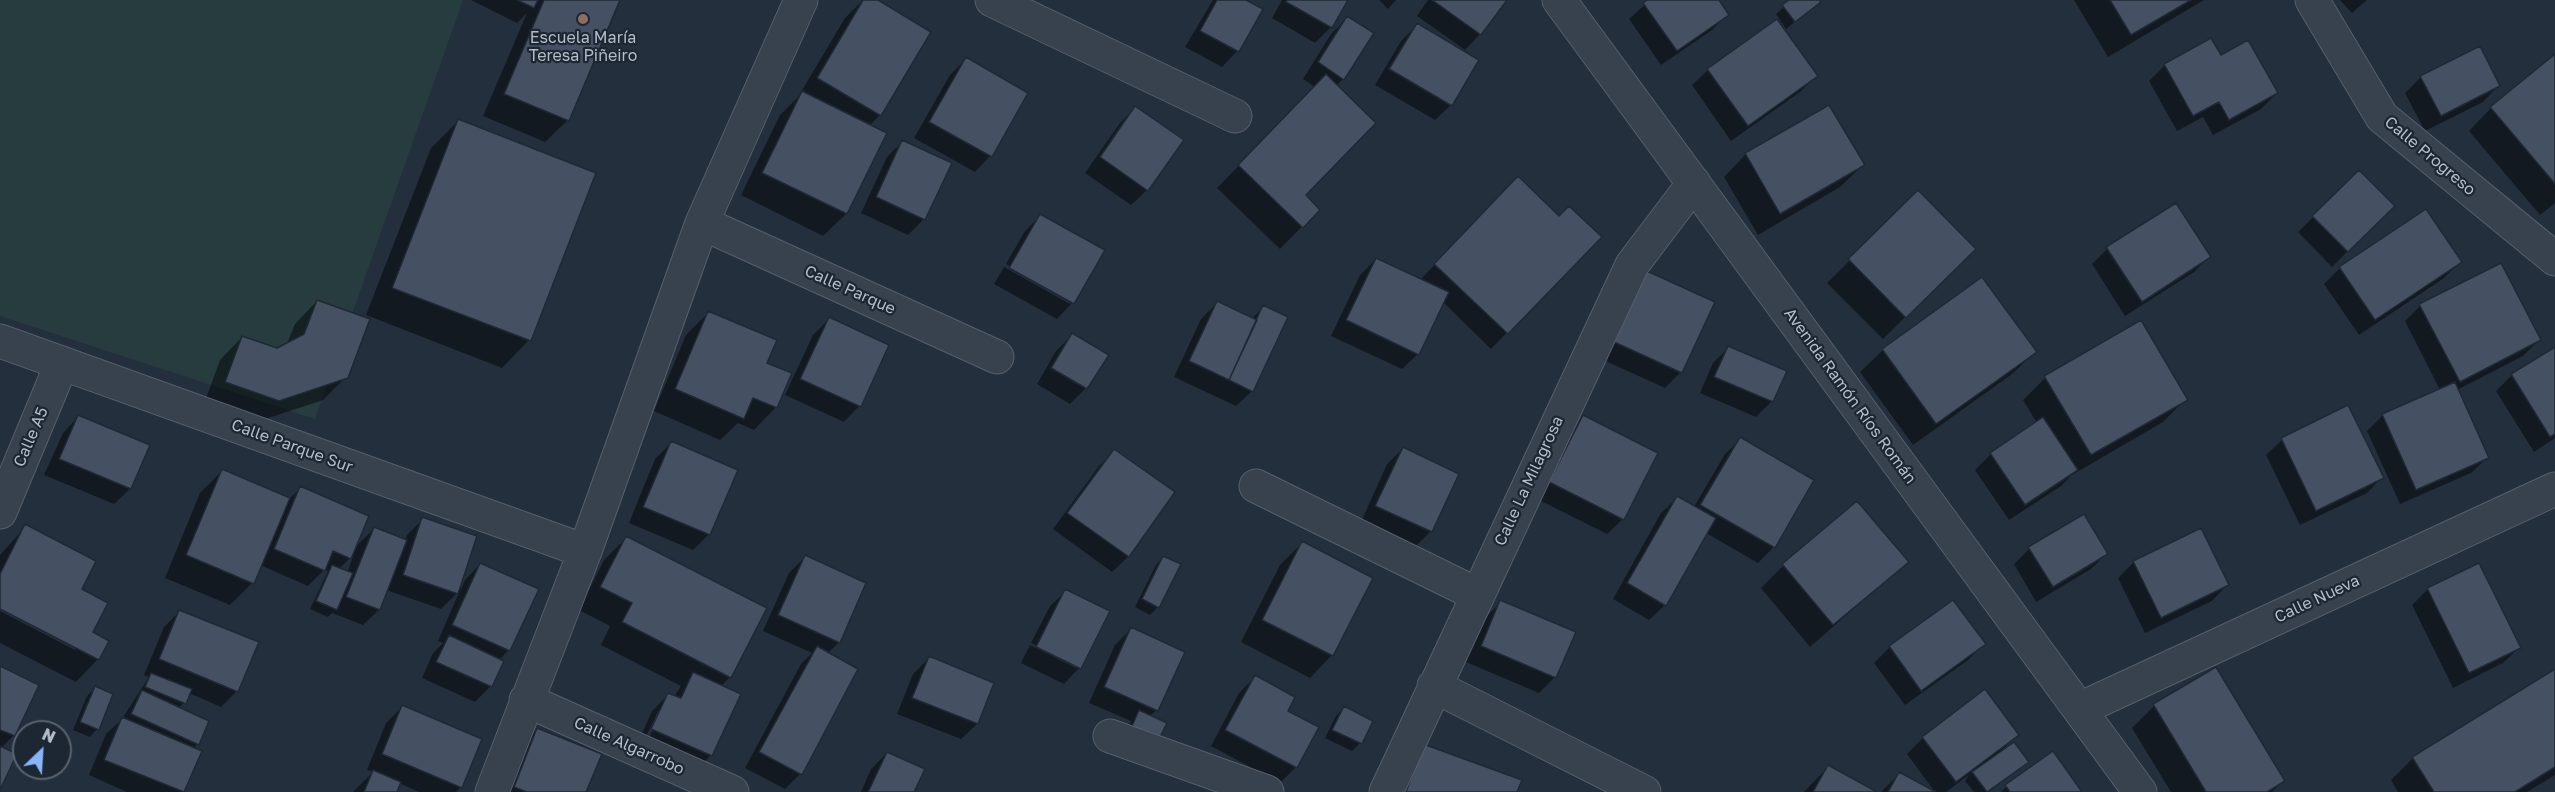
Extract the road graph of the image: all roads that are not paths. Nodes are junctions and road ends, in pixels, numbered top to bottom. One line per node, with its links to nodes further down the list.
1 (801, 0): 7 (street)
2 (992, 0): 5 (street)
3 (1559, 0): 6 (street, Avenida Ramón Ríos Román)
4 (2312, 0): 8 (street, Calle Progreso)
5 (1235, 116)
6 (1694, 183): 16 (street, Calle La Milagrosa); 19 (street, Avenida Ramón Ríos Román)
7 (702, 223): 10 (street, Calle Parque); 15 (street)
8 (2555, 259)
9 (0, 340): 11 (street, Calle Parque Sur)
10 (997, 357)
11 (62, 363): 14 (street, Calle A5); 15 (street, Calle Parque Sur)
12 (1256, 486): 16 (street)
13 (2555, 489): 19 (street, Calle Nueva)
14 (0, 512)
15 (585, 551): 18 (street)
16 (1476, 594): 17 (street, Calle La Milagrosa)
17 (1434, 686): 24 (street, Calle La Milagrosa); 25 (street)
18 (526, 700): 21 (street); 22 (street, Calle Algarrobo)
19 (2080, 709): 26 (street, Avenida Ramón Ríos Román)
20 (1110, 736): 23 (street)
21 (492, 792)
22 (732, 792)
23 (1267, 792)
24 (1386, 792)
25 (1644, 792)
26 (2140, 792)

